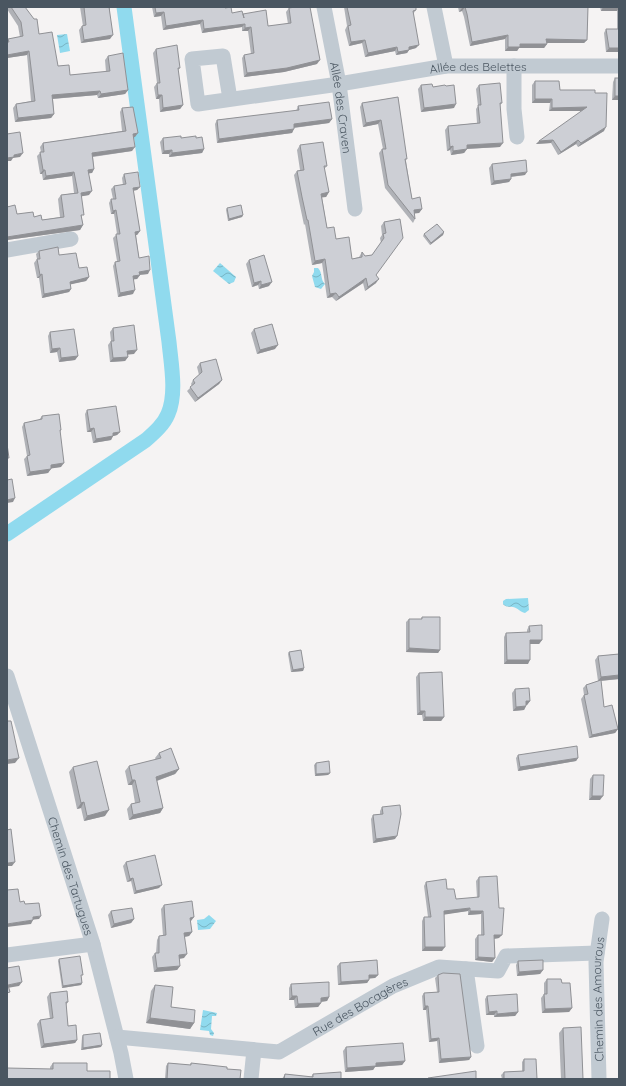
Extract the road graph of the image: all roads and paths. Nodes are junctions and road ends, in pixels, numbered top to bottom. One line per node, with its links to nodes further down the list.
1 (324, 7): 6 (street, Allée des Craven)
2 (434, 7): 3 (street)
3 (446, 66): 4 (street, Allée des Belettes); 6 (street, Allée des Belettes)
4 (514, 66): 5 (street, Allée des Belettes); 8 (street)
5 (619, 66)
6 (339, 84): 7 (street, Allée des Belettes); 9 (street, Allée des Craven)
7 (230, 99)
8 (517, 137)
9 (355, 209)
10 (71, 239): 11 (street)
11 (7, 250)
12 (7, 676): 14 (street, Chemin des Tartugues)
13 (602, 919): 15 (street, Chemin des Amourous)
14 (93, 944): 16 (street); 18 (street, Chemin des Tartugues)
15 (597, 954): 17 (street, Rue des Bocagères); 23 (street, Chemin des Amourous)
16 (7, 955)
17 (466, 969): 19 (street); 20 (street, Rue des Bocagères)
18 (117, 1037): 20 (street, Rue des Bocagères); 21 (street, Chemin des Tartugues)
19 (477, 1046)
20 (254, 1050): 22 (street)
21 (126, 1079)
22 (251, 1079)
23 (599, 1079)

